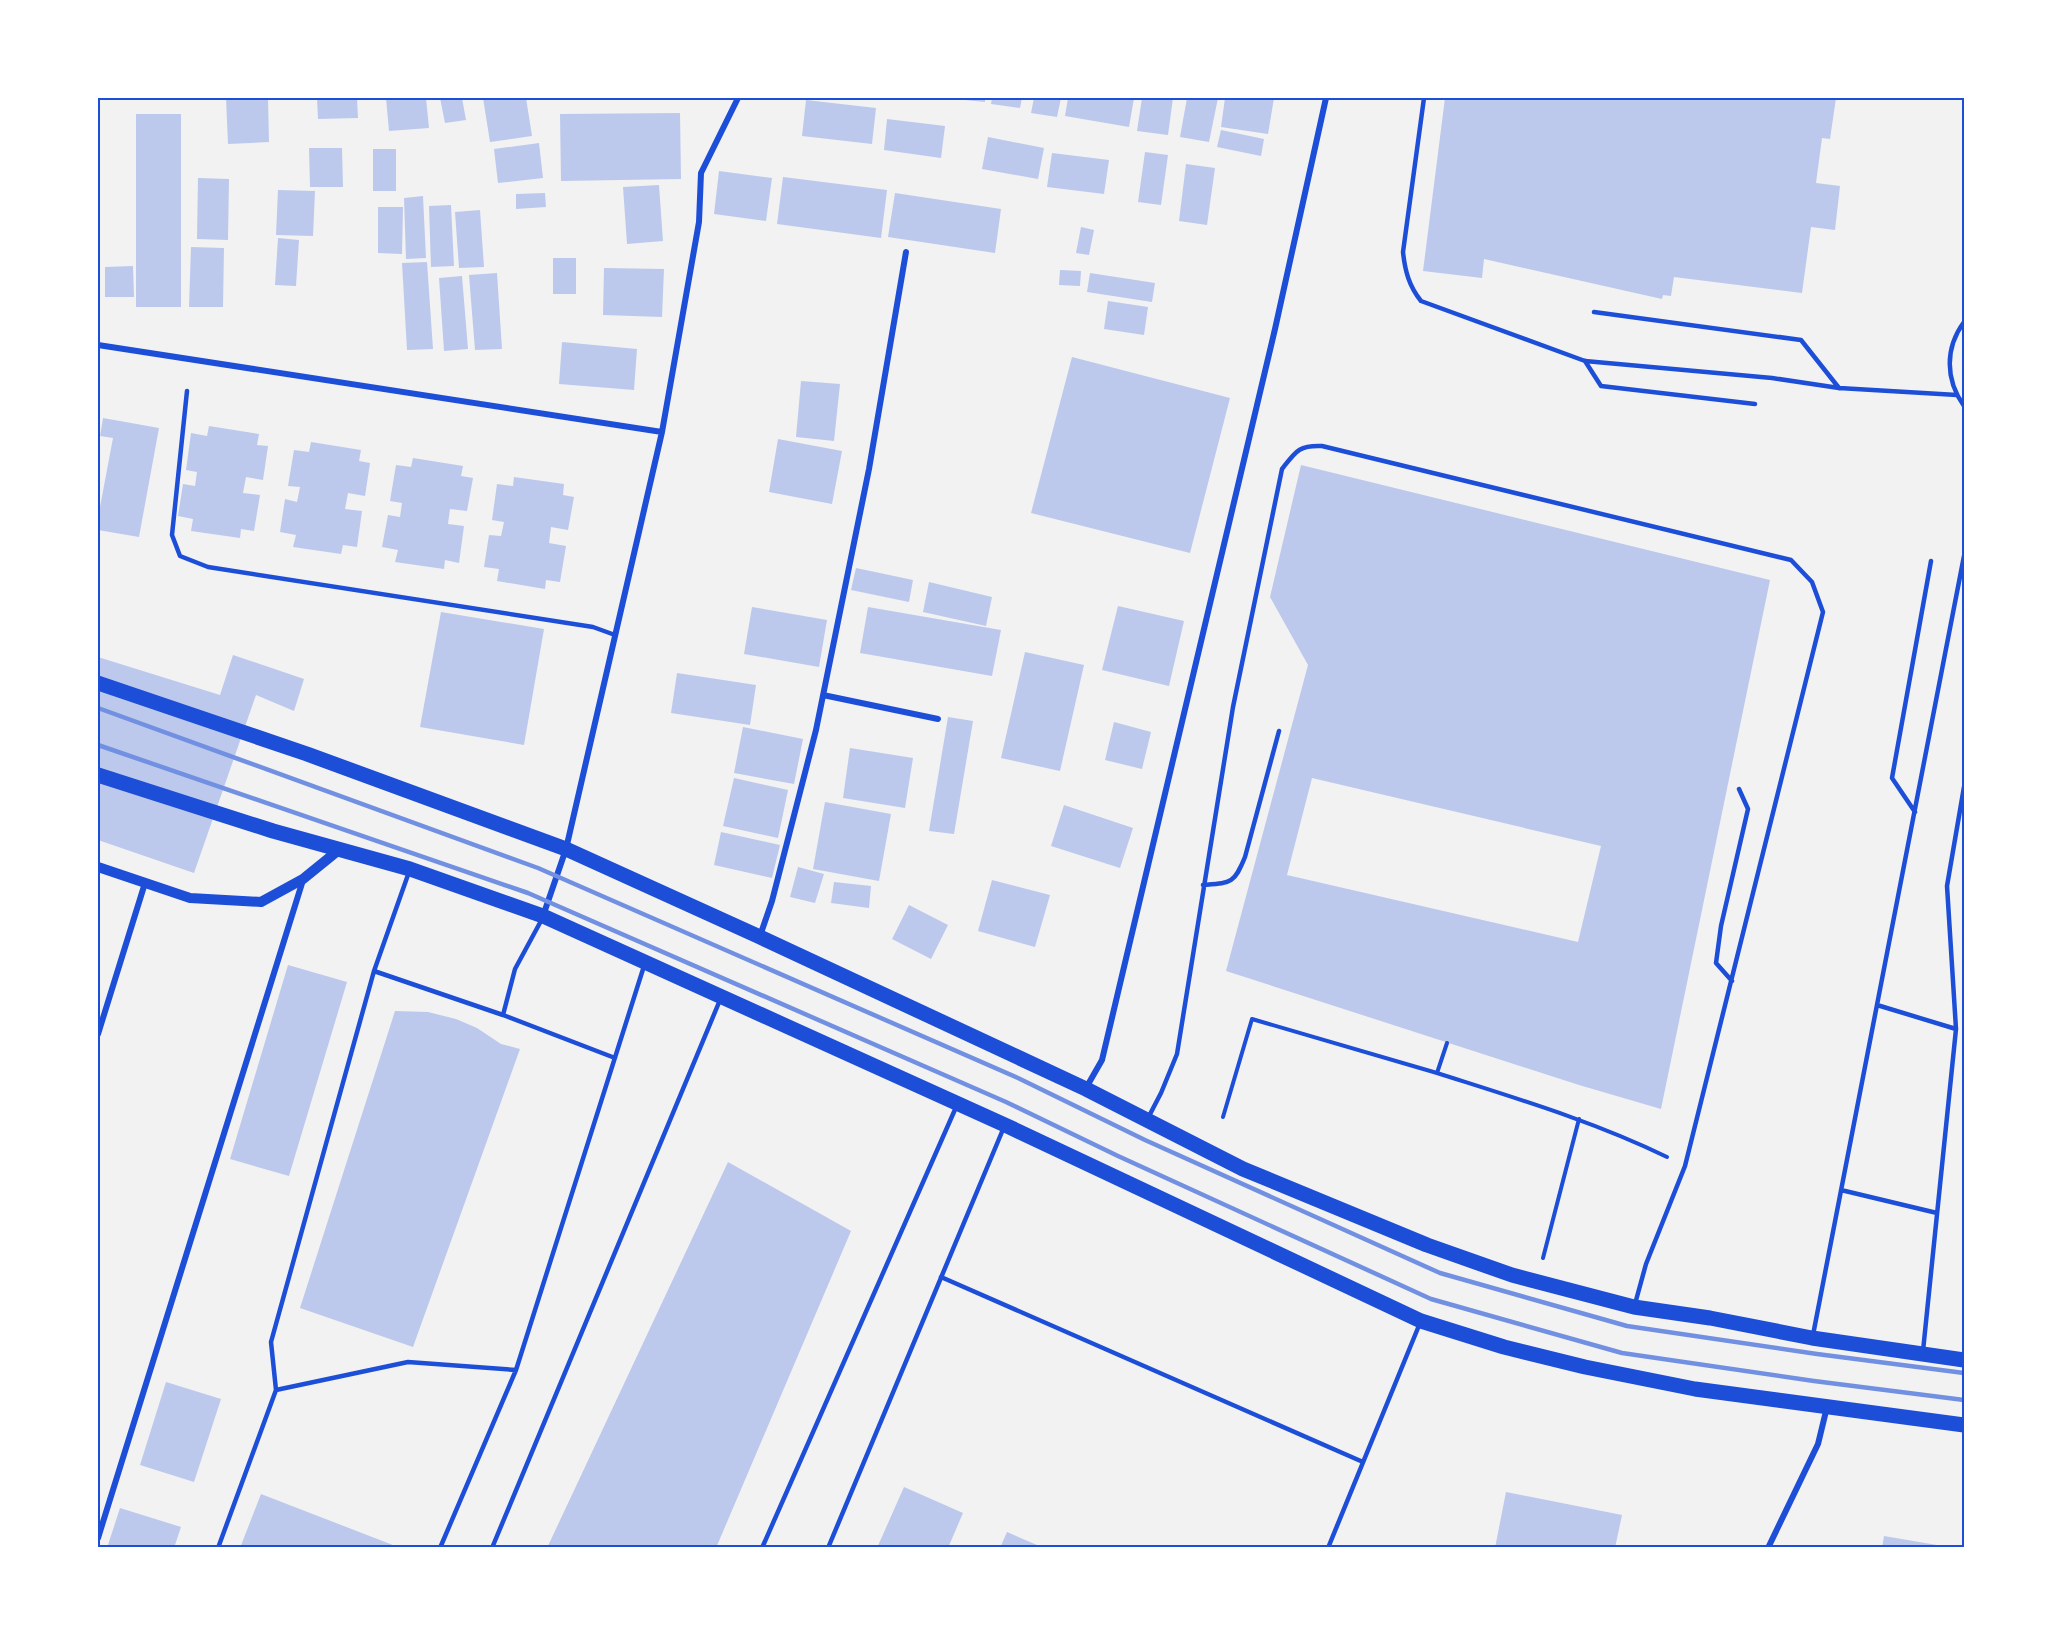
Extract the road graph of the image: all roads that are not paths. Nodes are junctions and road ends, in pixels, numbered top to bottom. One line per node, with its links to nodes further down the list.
1 (738, 98): 14 (street)
2 (1326, 98): 46 (street)
3 (1424, 98): 8 (lane)
4 (906, 252): 19 (street)
5 (1594, 312): 9 (lane)
6 (1965, 322): 11 (lane)
7 (98, 345): 14 (street)
8 (1585, 361): 9 (lane); 12 (lane)
9 (1839, 388): 11 (lane)
10 (187, 391): 17 (lane)
11 (1957, 395): 13 (lane)
12 (1755, 404)
13 (1965, 406)
14 (662, 432): 17 (street)
15 (1965, 556): 26 (lane)
16 (1931, 561): 26 (lane)
17 (615, 635): 29 (street)
18 (98, 683): 29 (main road)
19 (823, 695): 20 (street); 36 (street)
20 (938, 719)
21 (1279, 730): 34 (lane)
22 (98, 775): 28 (main road)
23 (1965, 788): 27 (lane)
24 (1739, 789): 39 (lane)
25 (1965, 811): 27 (lane)
26 (1915, 812): 41 (lane)
27 (1959, 817): 43 (lane)
28 (340, 849): 31 (main road); 32 (street)
29 (566, 849): 35 (street); 36 (main road)
30 (98, 867): 33 (street)
31 (410, 869): 35 (main road); 38 (lane)
32 (303, 879): 33 (street); 63 (street)
33 (145, 883): 44 (street)
34 (1203, 885): 39 (lane); 48 (lane)
35 (543, 916): 37 (main road); 42 (lane)
36 (760, 937): 46 (main road)
37 (645, 963): 40 (main road); 45 (lane)
38 (374, 971): 42 (lane); 59 (lane)
39 (1732, 981): 53 (lane)
40 (721, 997): 47 (main road); 66 (lane)
41 (1877, 1005): 43 (lane); 50 (lane)
42 (503, 1015): 45 (lane)
43 (1956, 1029): 51 (lane)
44 (98, 1034)
45 (615, 1058): 58 (lane)
46 (1086, 1089): 48 (main road)
47 (957, 1104): 49 (main road); 67 (lane)
48 (1146, 1121): 53 (main road)
49 (1005, 1125): 52 (lane); 54 (main road)
50 (1841, 1190): 51 (lane); 55 (lane)
51 (1937, 1213): 56 (lane)
52 (941, 1277): 62 (lane); 68 (lane)
53 (1634, 1307): 55 (main road)
54 (1421, 1321): 60 (main road); 62 (lane)
55 (1812, 1338): 56 (main road)
56 (1922, 1354): 57 (main road)
57 (1965, 1360)
58 (516, 1370): 59 (lane); 65 (lane)
59 (276, 1390): 64 (lane)
60 (1827, 1406): 61 (main road); 70 (street)
61 (1965, 1425)
62 (1363, 1462): 69 (lane)
63 (98, 1538)
64 (218, 1548)
65 (440, 1548)
66 (492, 1548)
67 (762, 1548)
68 (828, 1548)
69 (1328, 1548)
70 (1768, 1548)

